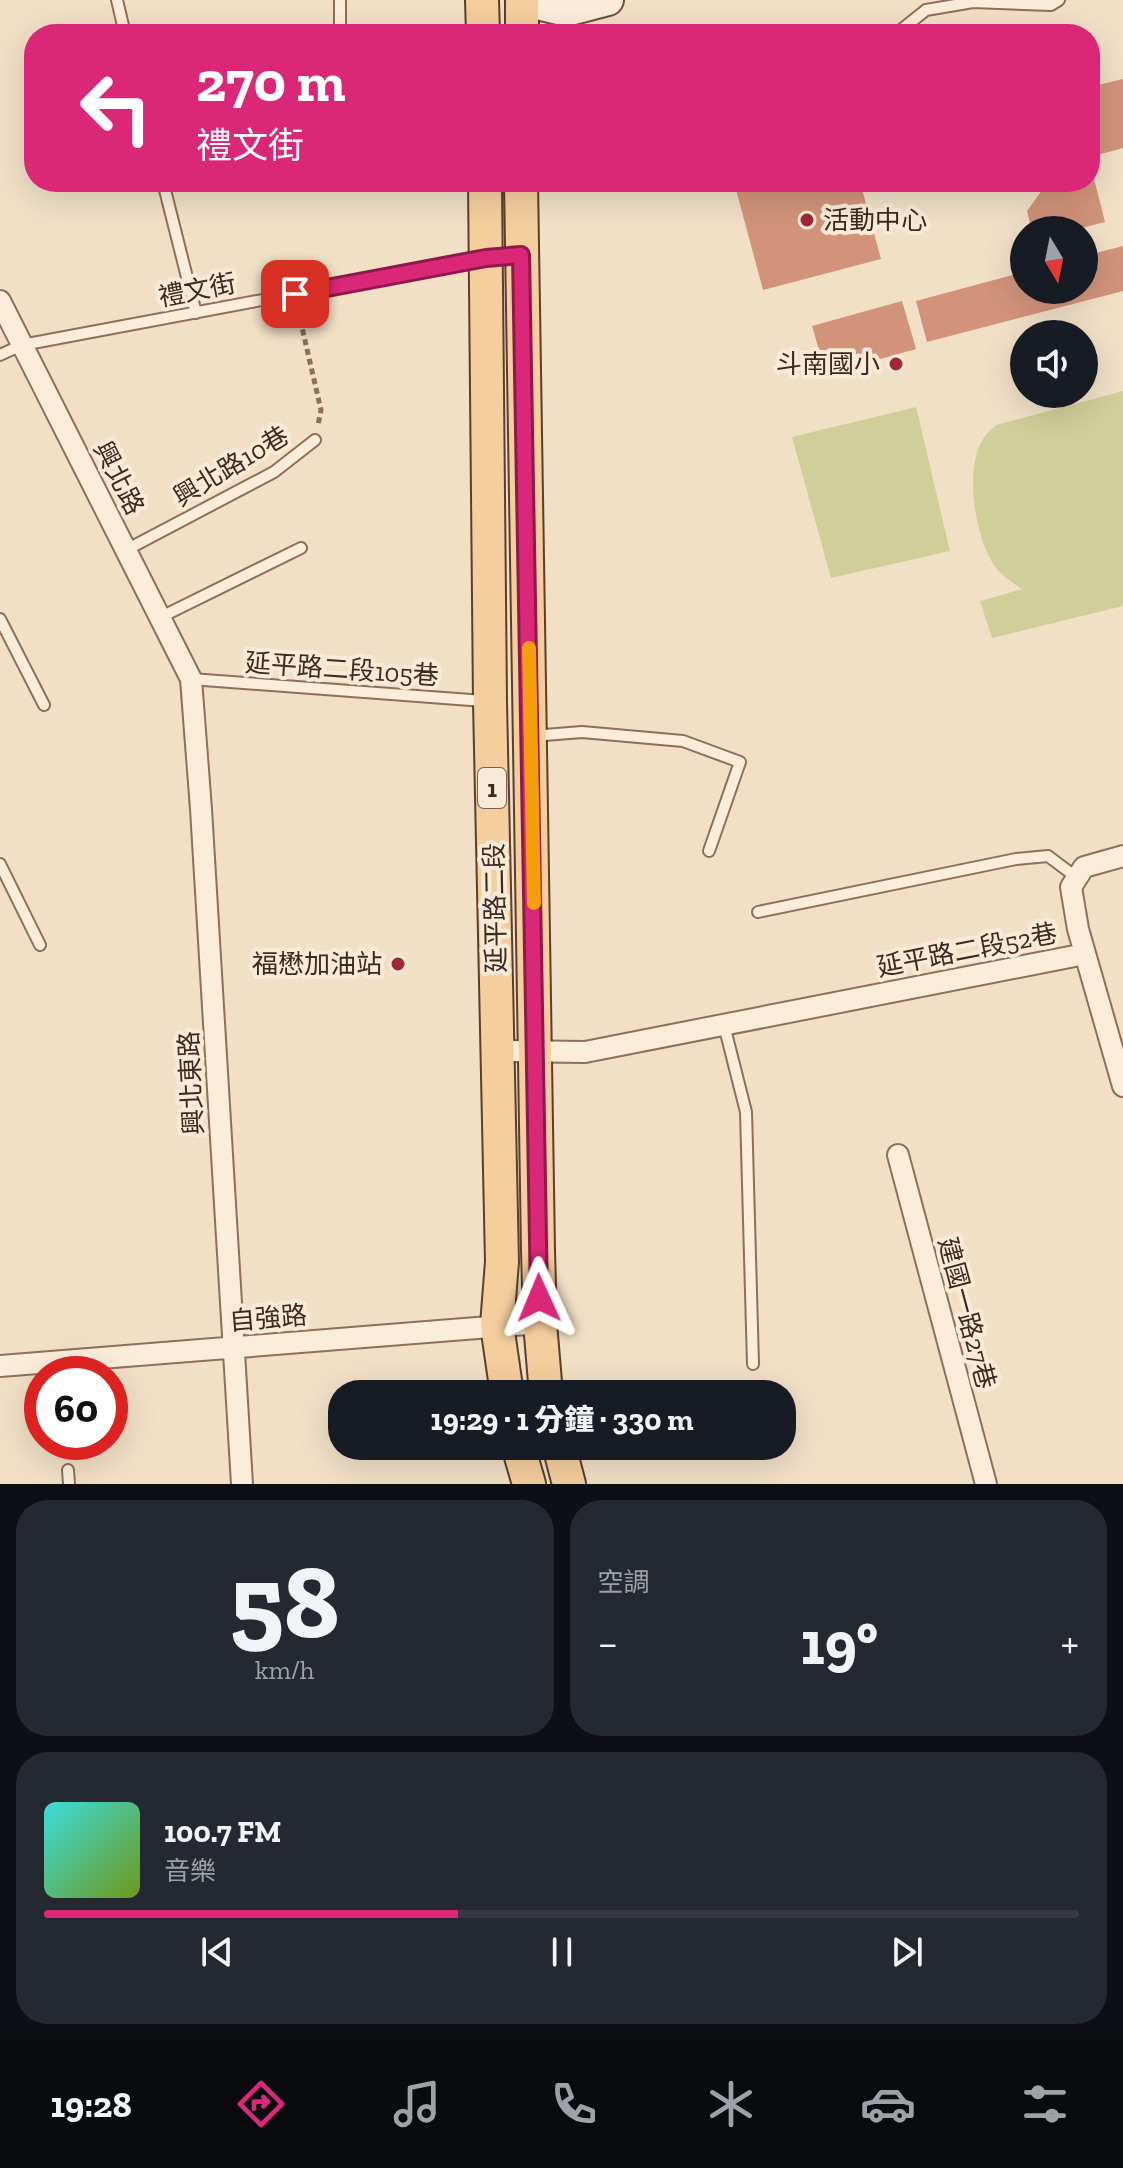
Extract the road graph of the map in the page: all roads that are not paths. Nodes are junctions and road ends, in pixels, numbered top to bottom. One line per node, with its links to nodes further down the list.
1 (117, 0): 7 (lane)
2 (340, 0): 8 (lane)
3 (482, 0): 9 (main road)
4 (521, 0): 5 (main road); 10 (main road)
5 (608, 0)
6 (1059, 0): 11 (lane)
7 (123, 24)
8 (340, 24)
9 (483, 24)
10 (522, 24)
11 (908, 24)
12 (166, 192): 18 (lane)
13 (485, 192): 16 (main road, 延平路二段 / 1)
14 (521, 192): 15 (main road, 延平路二段 / 1)
15 (521, 255): 16 (lane, 禮文街); 23 (main road, 延平路二段 / 1)
16 (486, 258): 18 (lane, 禮文街); 22 (main road, 延平路二段 / 1)
17 (0, 301): 19 (street, 興北路)
18 (196, 313): 19 (lane, 禮文街)
19 (22, 345): 20 (lane, 禮文街); 25 (street, 興北路)
20 (0, 355)
21 (315, 440): 25 (lane, 興北路10巷)
22 (489, 496): 23 (main road); 29 (main road, 延平路二段 / 1)
23 (526, 497): 31 (main road, 延平路二段 / 1)
24 (301, 548): 26 (lane)
25 (126, 550): 26 (street, 興北路)
26 (161, 617): 28 (street, 興北路)
27 (0, 619): 30 (lane)
28 (191, 679): 29 (lane, 延平路二段105巷); 46 (street, 興北東路)
29 (490, 702): 40 (main road, 延平路二段 / 1)
30 (44, 705)
31 (530, 736): 32 (lane); 41 (main road, 延平路二段 / 1)
32 (709, 851)
33 (1123, 856): 35 (street)
34 (0, 864): 37 (lane)
35 (1076, 877): 36 (lane); 38 (street)
36 (758, 912)
37 (40, 945)
38 (1085, 954): 39 (street, 延平路二段52巷); 42 (street, 延平路二段52巷)
39 (724, 1025): 41 (street, 延平路二段52巷); 47 (lane)
40 (498, 1051): 41 (street, 延平路二段52巷); 45 (main road, 延平路二段 / 1)
41 (537, 1052): 44 (main road, 延平路二段 / 1)
42 (1123, 1086)
43 (898, 1155): 58 (street, 建國一路27巷)
44 (540, 1323): 45 (street, 自強路); 50 (main road, 延平路二段 / 1)
45 (497, 1325): 46 (street, 自強路); 49 (main road, 延平路二段 / 1)
46 (233, 1347): 48 (street, 自強路); 55 (street, 興北東路)
47 (753, 1364)
48 (0, 1366)
49 (505, 1380)
50 (545, 1380)
51 (522, 1460): 56 (main road)
52 (563, 1460): 57 (main road)
53 (68, 1470): 54 (lane)
54 (69, 1484)
55 (242, 1484)
56 (529, 1484)
57 (569, 1484)
58 (986, 1484)

